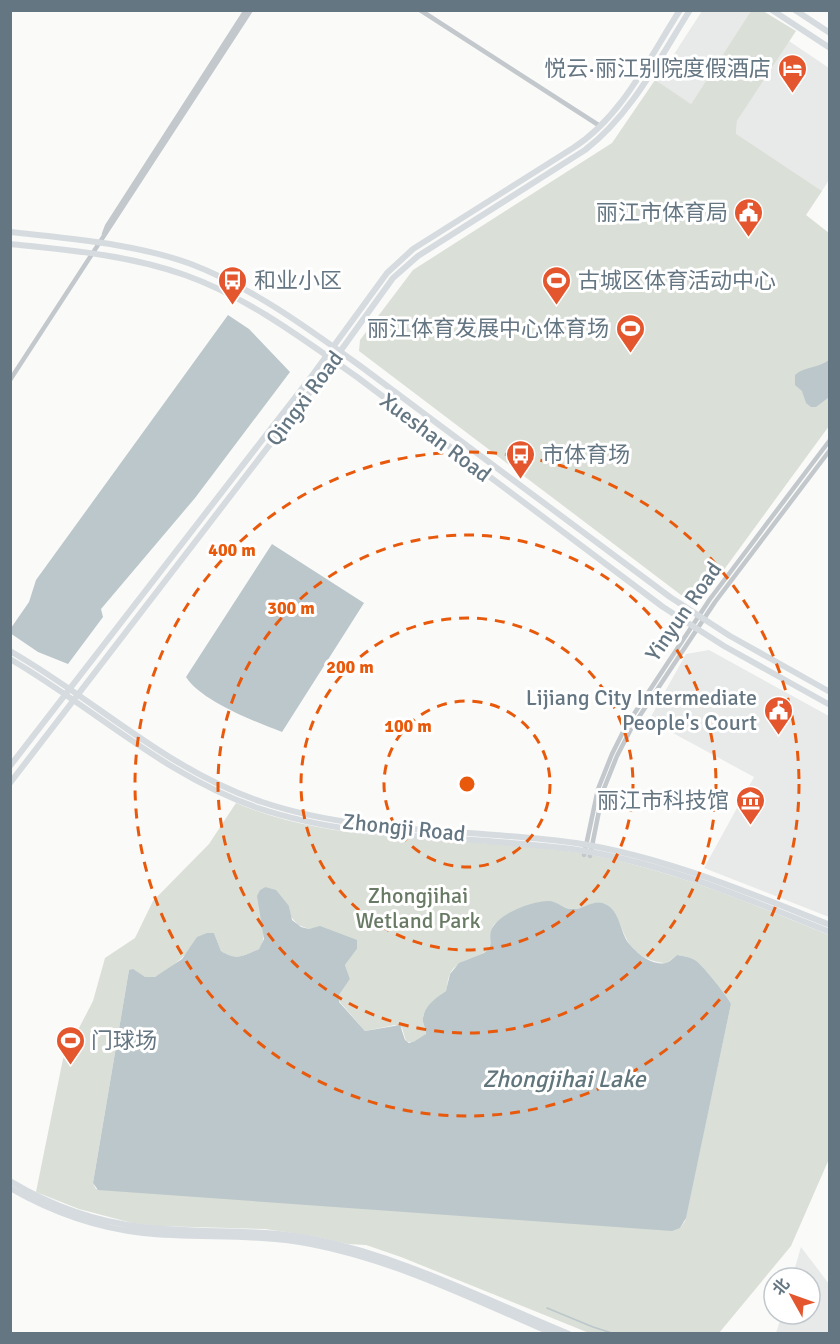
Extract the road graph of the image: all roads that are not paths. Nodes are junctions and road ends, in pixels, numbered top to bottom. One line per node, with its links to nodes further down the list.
1 (246, 10): 12 (street)
2 (251, 10): 12 (street)
3 (420, 10): 10 (street)
4 (680, 10): 10 (street, Qingxi Road)
5 (690, 10): 16 (street, Qingxi Road)
6 (772, 10): 9 (street)
7 (795, 10): 8 (street)
8 (830, 33)
9 (830, 48)
10 (600, 126): 15 (street, Qingxi Road)
11 (10, 232): 12 (street, Xueshan Road)
12 (100, 242): 14 (street); 15 (street, Xueshan Road)
13 (10, 244): 14 (street, Xueshan Road)
14 (93, 253): 17 (street, Xueshan Road); 19 (street)
15 (333, 347): 16 (street, Xueshan Road); 17 (street, Qingxi Road)
16 (340, 351): 18 (street, Qingxi Road); 22 (street, Xueshan Road)
17 (327, 356): 18 (street, Xueshan Road); 26 (street, Qingxi Road)
18 (333, 361): 23 (street, Xueshan Road); 28 (street, Qingxi Road)
19 (10, 380)
20 (830, 440): 22 (street, Yinyun Road)
21 (830, 450): 22 (street, Yinyun Road)
22 (701, 618): 23 (street, Yinyun Road); 27 (street, Xueshan Road)
23 (694, 628): 29 (street, Xueshan Road); 32 (street, Yinyun Road)
24 (10, 651): 26 (street, Zhongji Road)
25 (10, 659): 26 (street, Zhongji Road)
26 (67, 692): 28 (street, Zhongji Road); 30 (street, Qingxi Road)
27 (830, 692)
28 (75, 697): 31 (street, Qingxi Road); 32 (street, Zhongji Road)
29 (830, 705)
30 (10, 766)
31 (10, 783)
32 (588, 851): 33 (street, Zhongji Road); 34 (street, Zhongji Road)
33 (830, 925)
34 (830, 932)
35 (10, 1181): 38 (street)
36 (10, 1188): 37 (street)
37 (554, 1334)
38 (569, 1334)

